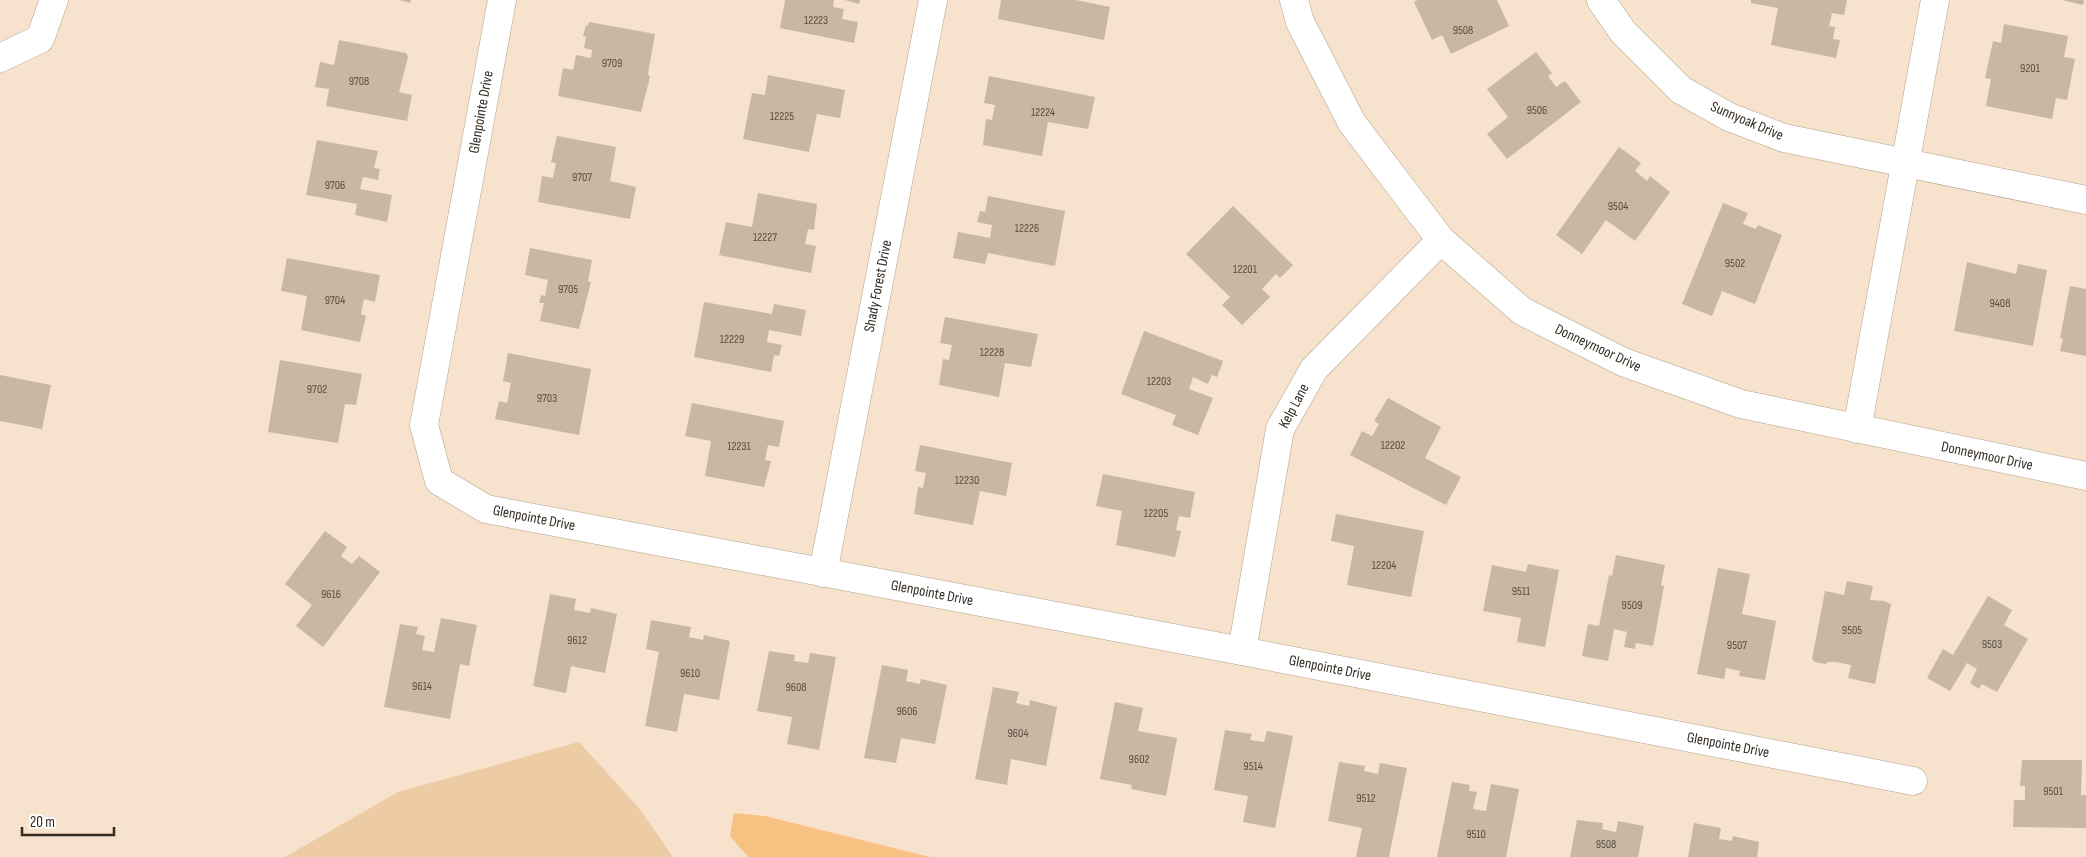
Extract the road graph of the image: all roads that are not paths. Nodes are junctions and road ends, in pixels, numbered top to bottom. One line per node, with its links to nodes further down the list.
1 (54, 0): 7 (street)
2 (502, 0): 13 (street, Glenpointe Drive)
3 (933, 0): 13 (street, Shady Forest Drive)
4 (1294, 0): 10 (street, Donneymoor Drive)
5 (1601, 0): 8 (street, Sunnyoak Drive)
6 (1935, 0): 8 (street)
7 (0, 58)
8 (1904, 163): 9 (street, Sunnyoak Drive); 11 (street)
9 (2086, 200)
10 (1440, 240): 11 (street, Donneymoor Drive); 14 (street, Kelp Lane)
11 (1857, 429): 12 (street, Donneymoor Drive)
12 (2086, 476)
13 (823, 573): 14 (street, Glenpointe Drive)
14 (1242, 651): 15 (street, Glenpointe Drive)
15 (1913, 781)

